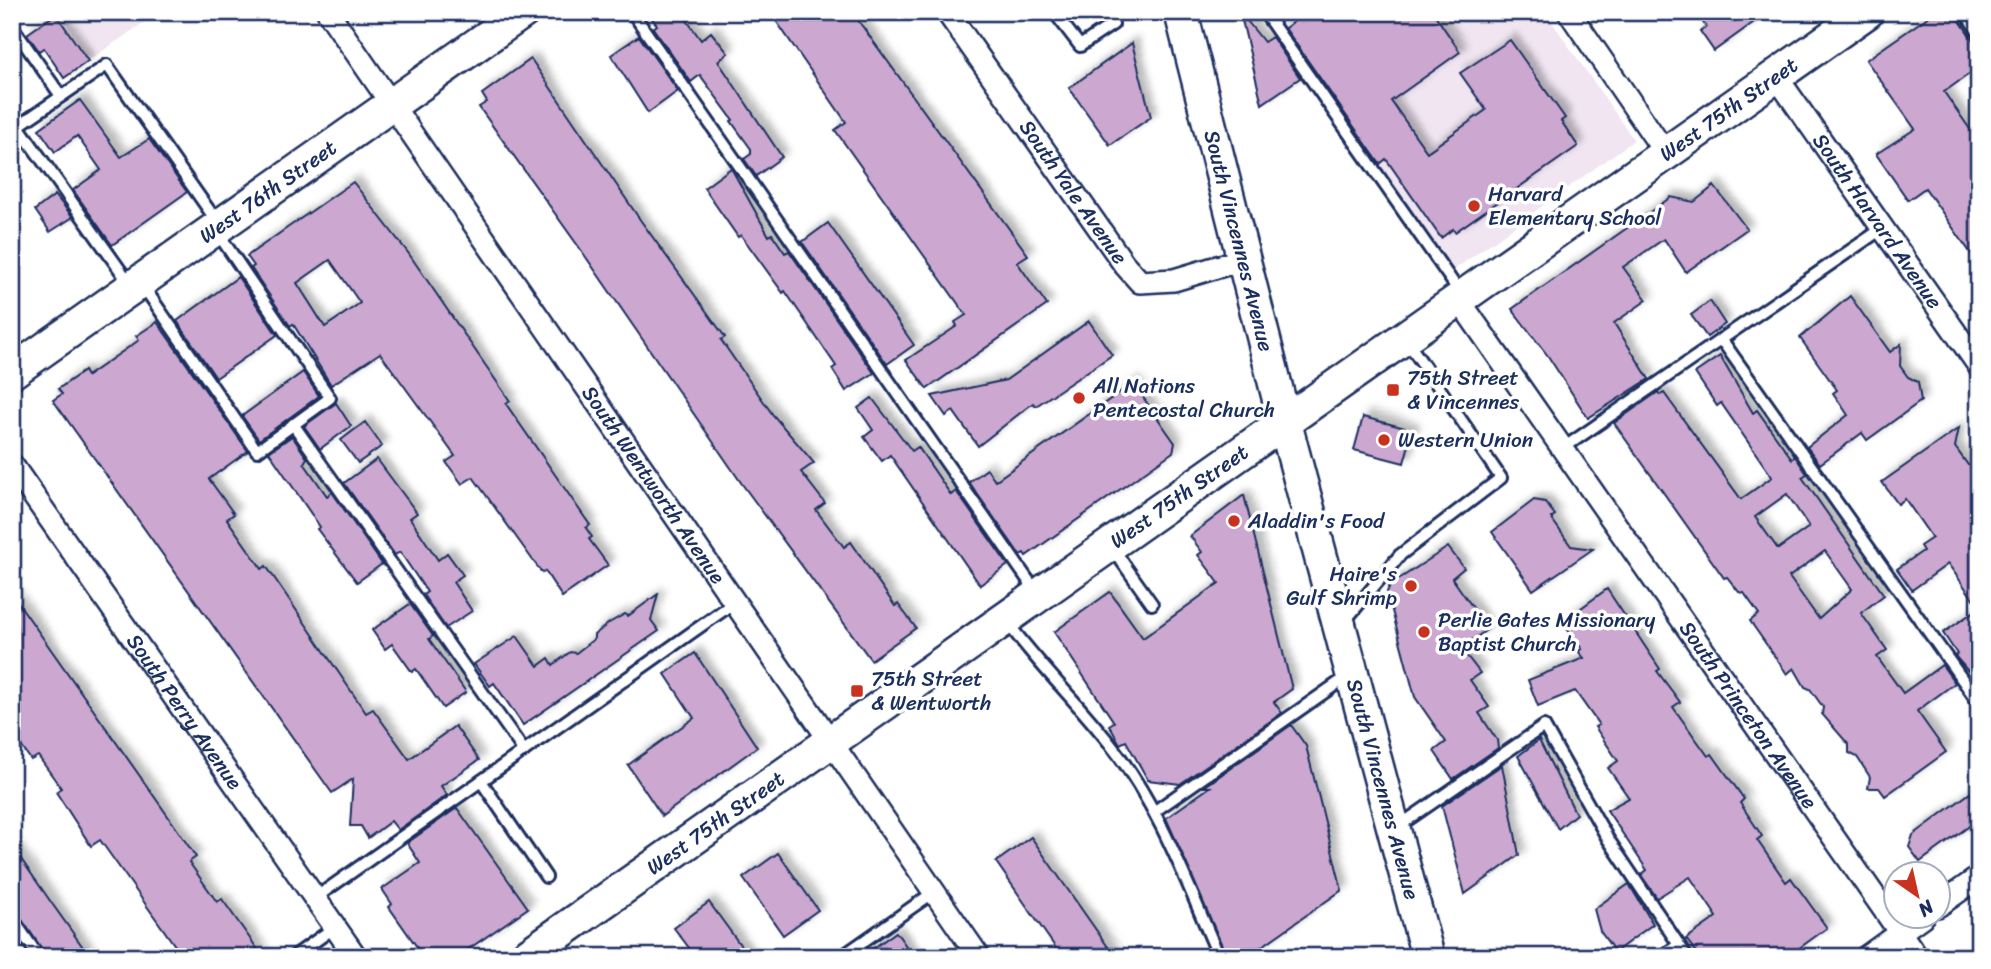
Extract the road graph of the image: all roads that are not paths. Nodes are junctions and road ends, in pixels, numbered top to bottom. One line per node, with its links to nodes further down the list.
1 (328, 12): 16 (street, South Wentworth Avenue)
2 (523, 12): 16 (street, West 76th Street)
3 (632, 12): 32 (lane)
4 (947, 12): 20 (street, South Yale Avenue)
5 (1054, 12): 6 (lane)
6 (1108, 12)
7 (1181, 12): 20 (street, South Vincennes Avenue)
8 (1264, 12): 22 (lane)
9 (1569, 12): 17 (street)
10 (1867, 12): 14 (street, West 75th Street)
11 (1965, 12): 13 (lane)
12 (12, 26): 15 (lane)
13 (1979, 33)
14 (1776, 76): 17 (street, West 75th Street); 19 (street, South Harvard Avenue)
15 (61, 96): 18 (lane); 21 (lane)
16 (391, 105): 18 (street, West 76th Street); 33 (street, South Wentworth Avenue)
17 (1666, 154): 22 (street, West 75th Street)
18 (218, 227): 21 (street, West 76th Street); 28 (lane)
19 (1882, 228): 24 (lane); 25 (street, South Harvard Avenue)
20 (1244, 259): 27 (street, South Vincennes Avenue)
21 (136, 285): 26 (street, West 76th Street); 28 (lane)
22 (1461, 299): 23 (street, West 75th Street); 29 (street, South Princeton Avenue)
23 (1405, 338): 27 (street, West 75th Street); 36 (lane)
24 (1721, 339): 29 (lane); 38 (lane)
25 (1979, 366)
26 (12, 372)
27 (1285, 423): 31 (street, West 75th Street); 36 (street, South Vincennes Avenue)
28 (293, 424): 40 (lane)
29 (1562, 449): 52 (street, South Princeton Avenue)
30 (12, 466): 48 (street, South Perry Avenue)
31 (1110, 545): 32 (street, West 75th Street); 34 (lane)
32 (1038, 595): 35 (street, West 75th Street)
33 (735, 602): 39 (street, South Wentworth Avenue); 40 (lane)
34 (1152, 604)
35 (1004, 619): 39 (street, West 75th Street); 42 (lane)
36 (1340, 627): 37 (street, South Vincennes Avenue)
37 (1352, 673): 42 (lane); 43 (street, South Vincennes Avenue)
38 (1979, 704)
39 (831, 740): 46 (street, South Wentworth Avenue); 57 (street, West 75th Street)
40 (524, 751): 41 (lane)
41 (481, 781): 44 (lane); 48 (lane)
42 (1155, 811): 60 (lane)
43 (1394, 830): 53 (lane); 61 (street, South Vincennes Avenue)
44 (546, 877)
45 (1979, 877): 47 (street)
46 (934, 892): 58 (lane); 59 (street, South Wentworth Avenue)
47 (1952, 895)
48 (315, 898): 50 (street, South Perry Avenue)
49 (12, 918): 54 (lane)
50 (335, 927): 55 (lane); 56 (street, South Perry Avenue)
51 (1904, 930): 52 (street)
52 (1900, 933): 64 (street); 65 (street, South Princeton Avenue)
53 (1679, 945): 62 (lane); 63 (lane)
54 (39, 957)
55 (293, 957)
56 (356, 957)
57 (525, 957)
58 (841, 957)
59 (979, 957)
60 (1219, 957)
61 (1428, 957)
62 (1661, 957)
63 (1687, 957)
64 (1866, 957)
65 (1917, 957)

